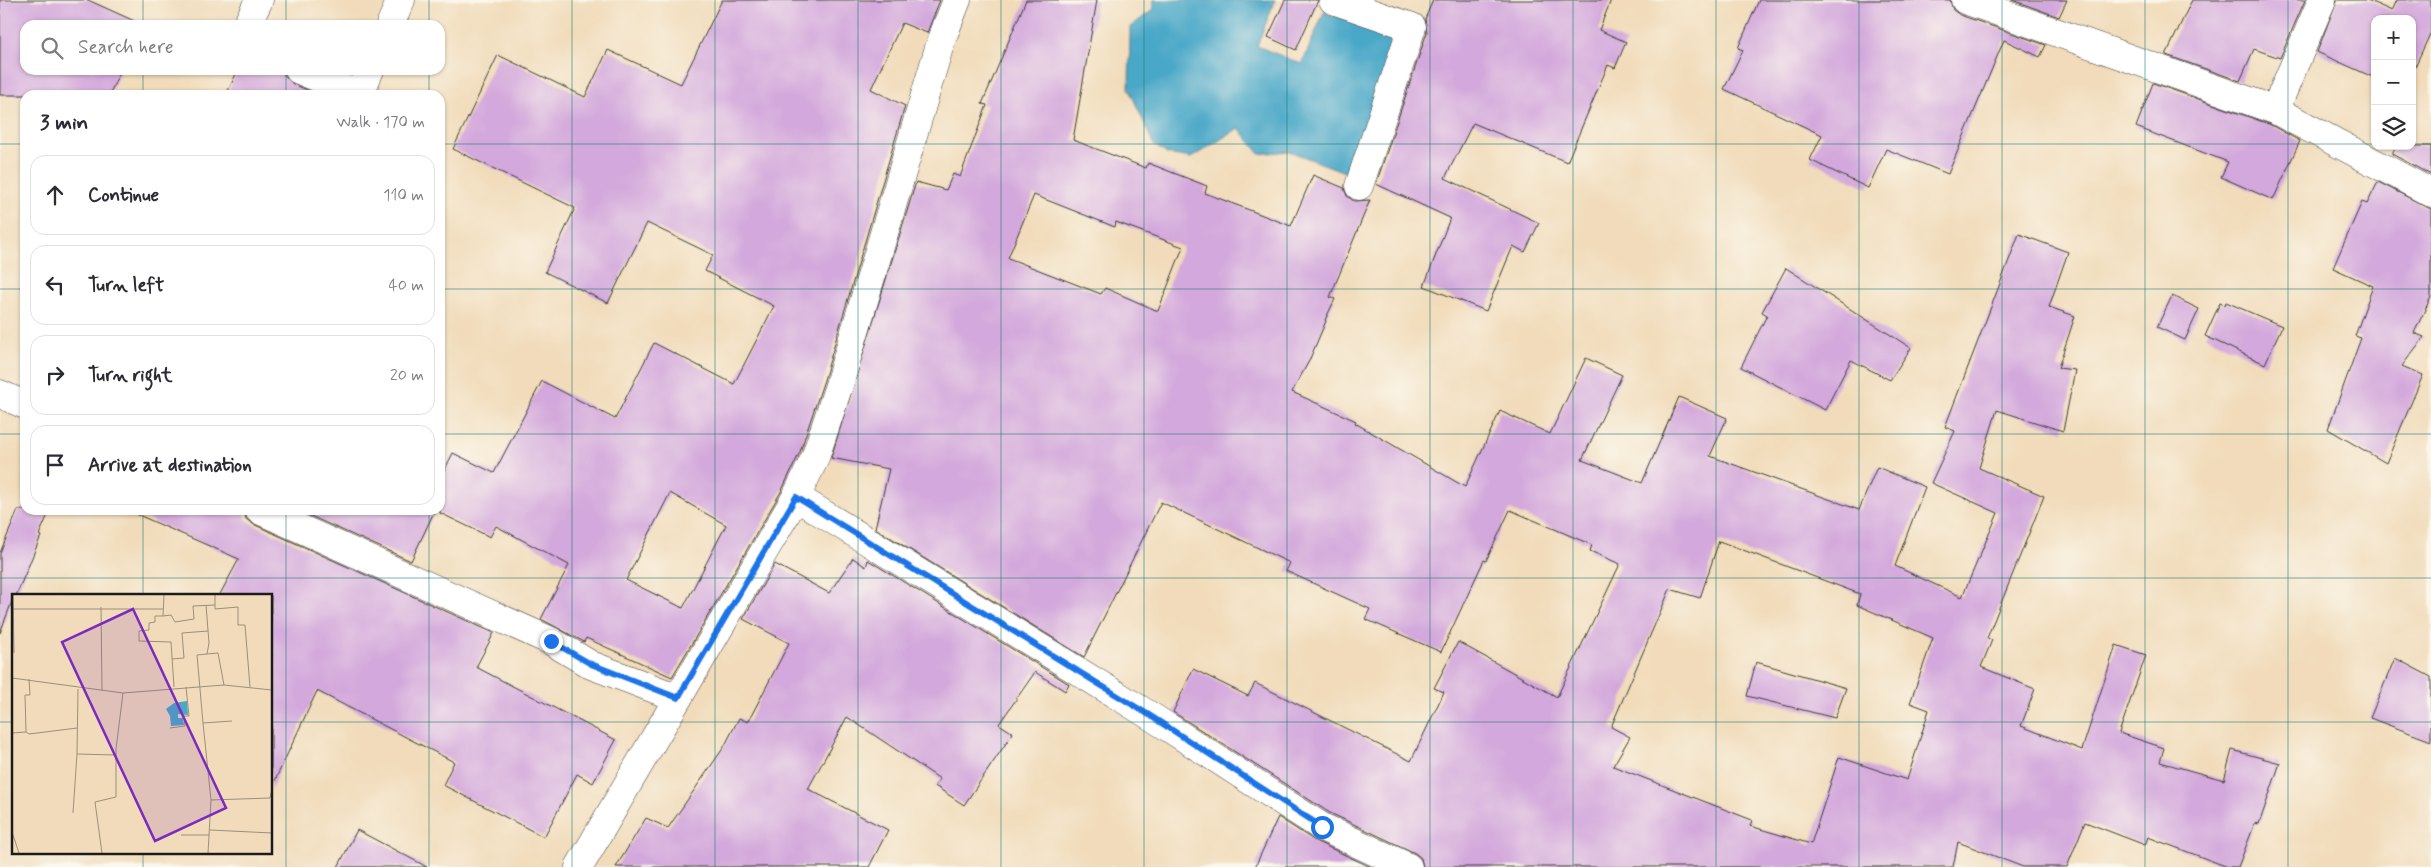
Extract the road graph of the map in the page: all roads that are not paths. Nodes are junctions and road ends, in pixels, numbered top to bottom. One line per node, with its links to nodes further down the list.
1 (259, 0): 7 (street)
2 (401, 0): 8 (street)
3 (957, 0): 18 (street)
4 (1333, 0): 14 (street)
5 (1965, 0): 13 (street)
6 (2322, 0): 13 (street)
7 (249, 20)
8 (392, 20)
9 (311, 75): 11 (street)
10 (368, 75): 12 (street)
11 (348, 90)
12 (360, 90)
13 (2276, 110): 15 (street)
14 (1359, 186)
15 (2431, 193)
16 (0, 394): 17 (street)
17 (20, 404)
18 (796, 497): 20 (street); 21 (street)
19 (269, 515): 20 (street)
20 (678, 698): 22 (street)
21 (1377, 861): 23 (street)
22 (580, 867)
23 (1408, 867)

